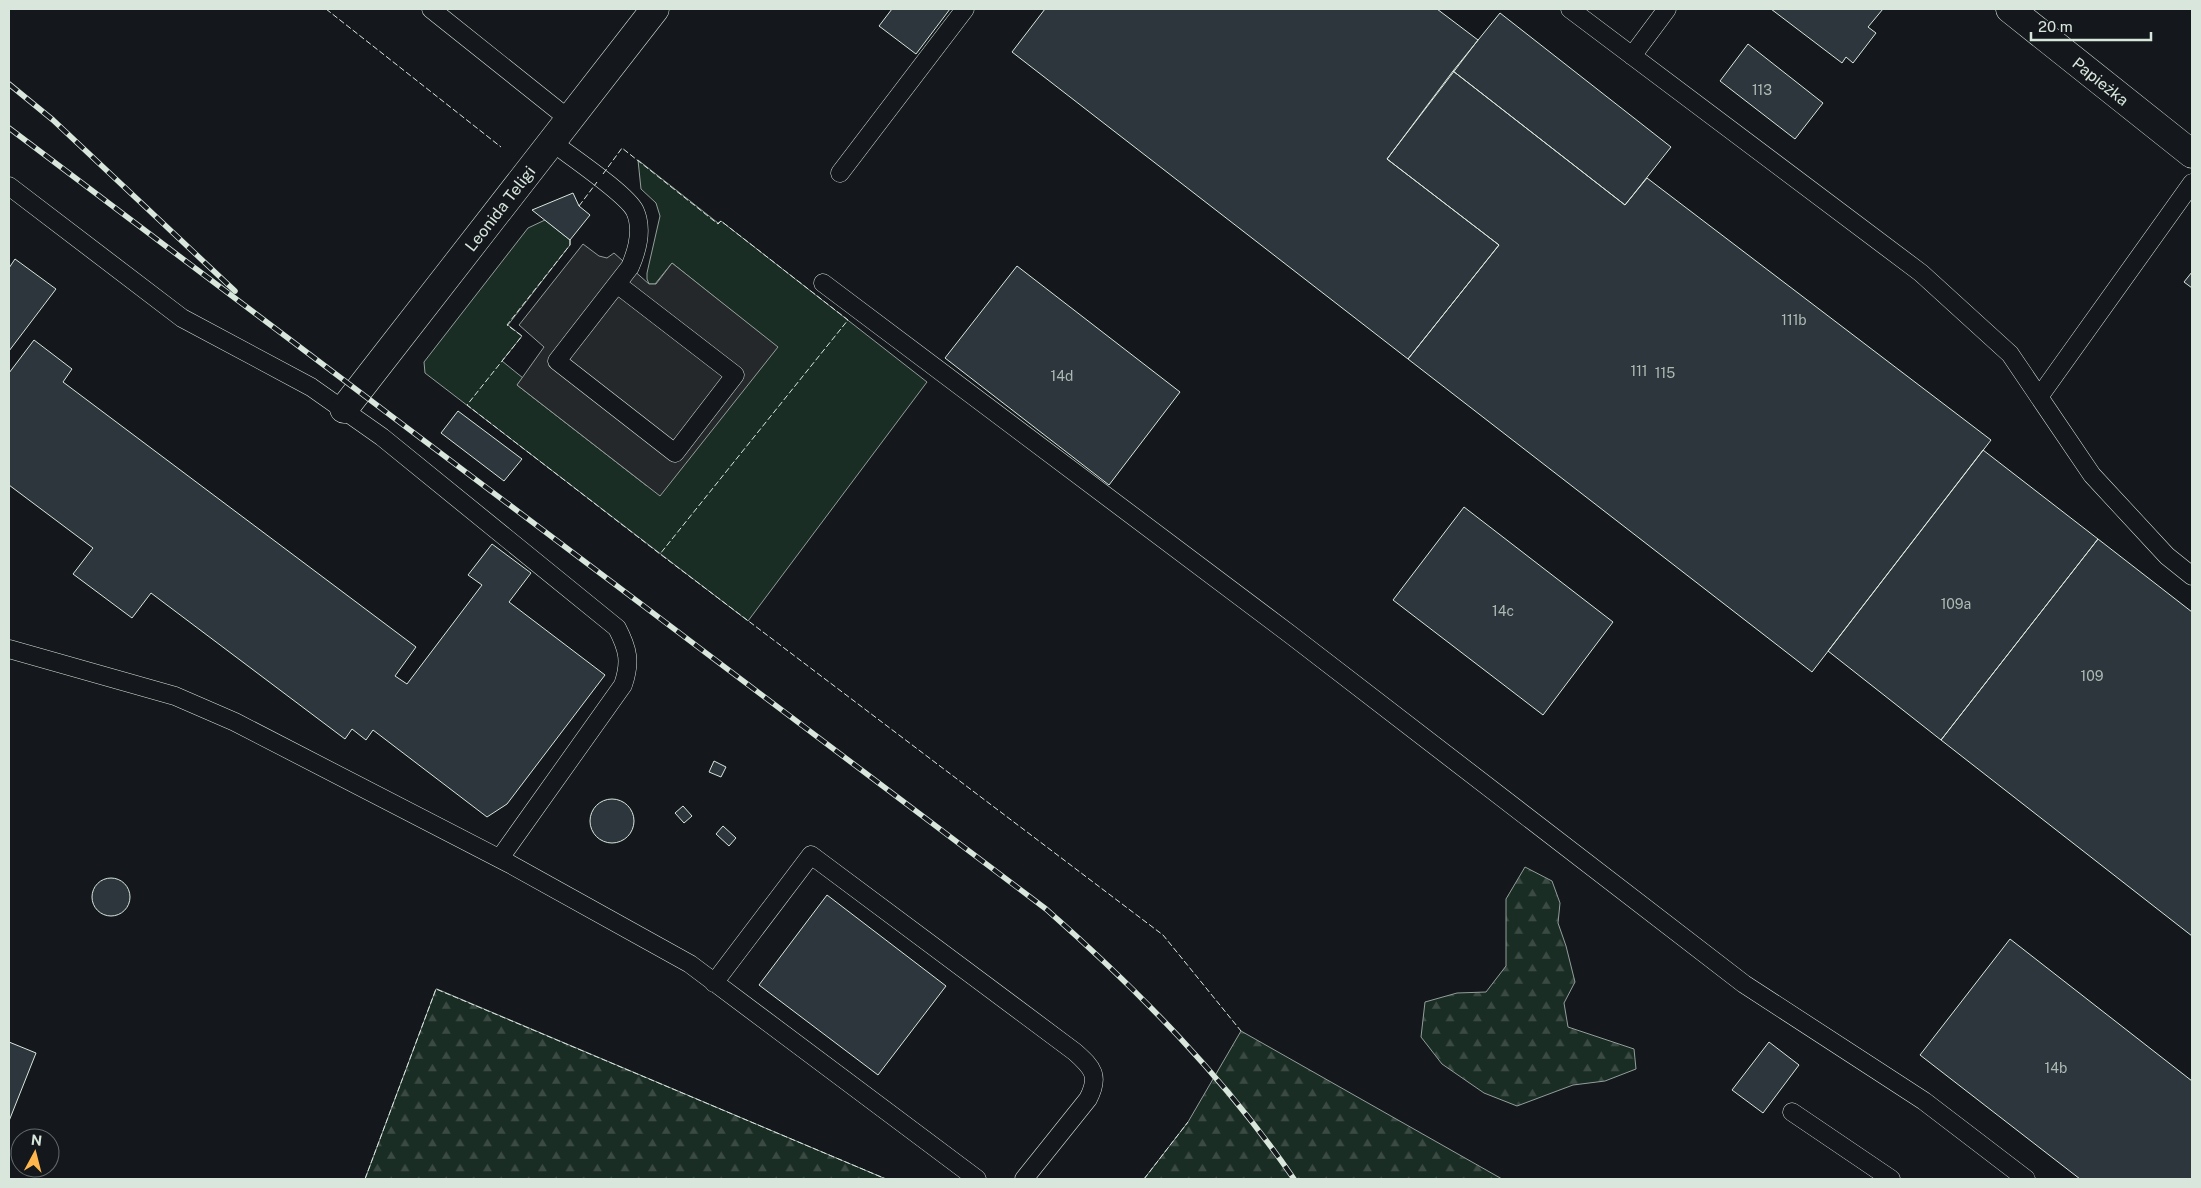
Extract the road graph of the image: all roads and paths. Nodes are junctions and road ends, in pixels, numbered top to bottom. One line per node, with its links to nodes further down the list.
1 (431, 9): 8 (lane)
2 (655, 9): 8 (street, Leonida Teligi)
3 (965, 9): 11 (lane)
4 (1570, 9): 7 (lane)
5 (1668, 9): 7 (lane)
6 (2010, 9): 10 (street, Papieżka)
7 (1632, 56): 16 (lane)
8 (570, 120): 9 (street, Leonida Teligi)
9 (552, 142): 15 (lane); 17 (street, Leonida Teligi)
10 (2192, 154)
11 (840, 173)
12 (2192, 183): 16 (lane)
13 (9, 186): 17 (lane)
14 (823, 283): 26 (lane)
15 (618, 284): 15 (lane)
16 (2039, 397): 18 (lane)
17 (344, 409): 20 (lane)
18 (2192, 576)
19 (9, 649): 20 (lane)
20 (500, 858): 21 (lane)
21 (714, 983): 23 (lane); 24 (lane)
22 (1792, 1112): 25 (lane)
23 (977, 1179)
24 (1024, 1179)
25 (1891, 1179)
26 (2026, 1179)

